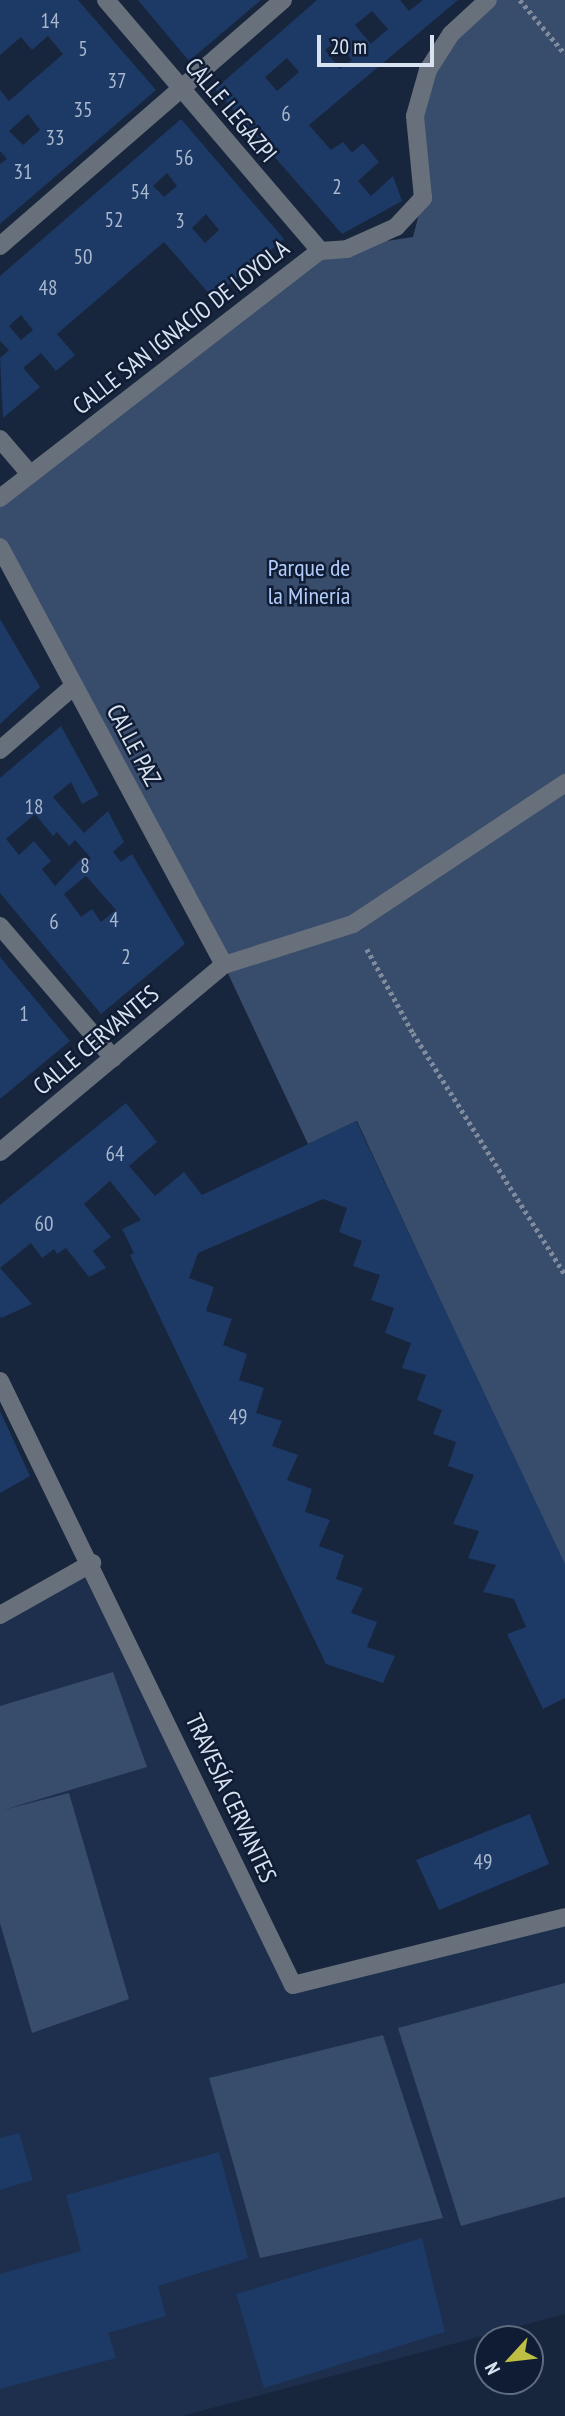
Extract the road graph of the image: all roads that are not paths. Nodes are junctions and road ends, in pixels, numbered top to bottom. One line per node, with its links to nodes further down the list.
1 (106, 0): 4 (street, CALLE LEGAZPI)
2 (284, 0): 4 (street)
3 (488, 0): 6 (street, CALLE SAN IGNACIO DE LOYOLA)
4 (182, 90): 5 (street); 6 (street, CALLE LEGAZPI)
5 (0, 246)
6 (320, 251): 8 (street, CALLE SAN IGNACIO DE LOYOLA)
7 (0, 439): 8 (street)
8 (30, 474): 9 (street, CALLE SAN IGNACIO DE LOYOLA)
9 (0, 498)
10 (0, 547): 11 (street, CALLE PAZ)
11 (74, 686): 12 (street); 15 (street, CALLE PAZ)
12 (0, 750)
13 (565, 783): 15 (street)
14 (0, 926): 16 (street)
15 (224, 965): 16 (street, CALLE CERVANTES)
16 (113, 1058): 17 (street, CALLE CERVANTES)
17 (0, 1152)
18 (0, 1381): 19 (street, TRAVESÍA CERVANTES)
19 (92, 1563): 20 (street); 21 (street, TRAVESÍA CERVANTES)
20 (0, 1615)
21 (565, 1917)

